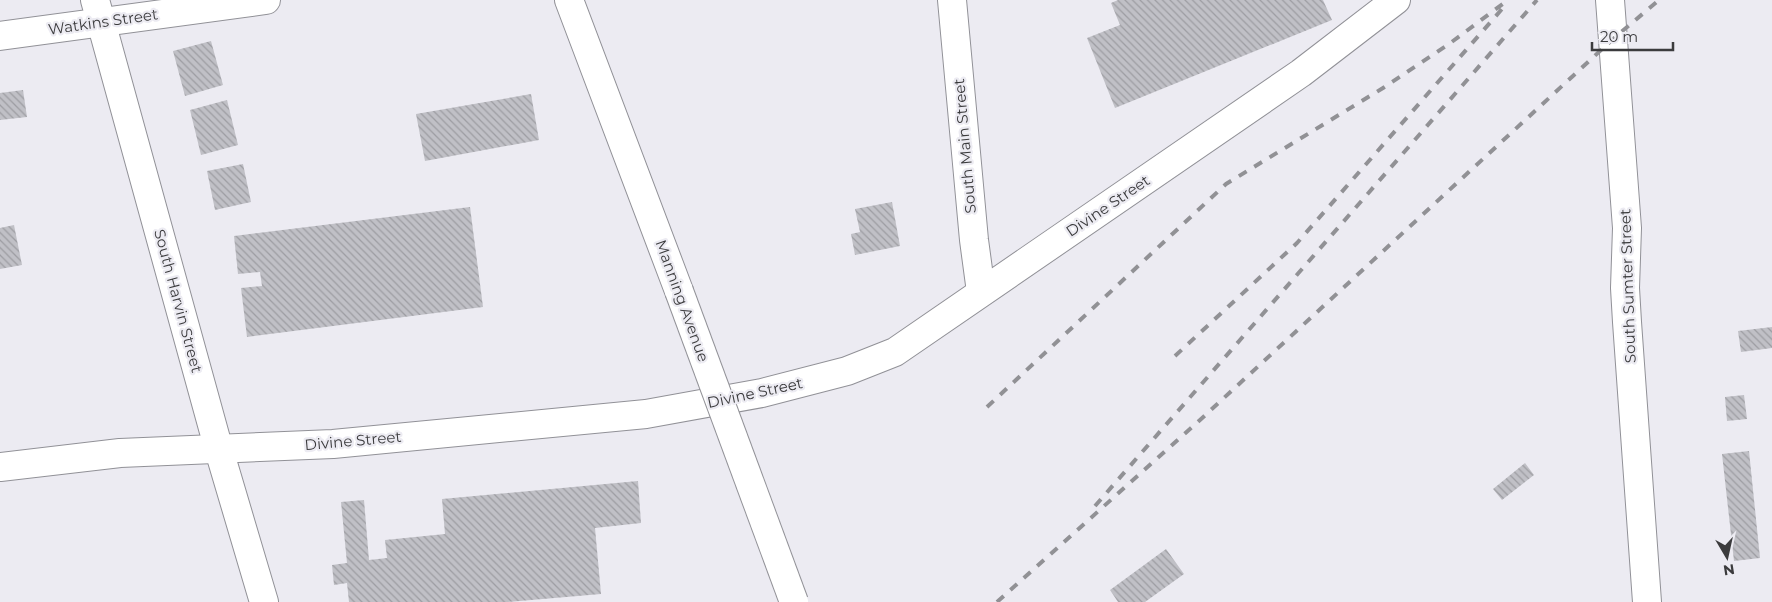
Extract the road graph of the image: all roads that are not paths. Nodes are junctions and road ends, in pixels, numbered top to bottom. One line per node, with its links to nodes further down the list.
1 (266, 0): 6 (street, Watkins Street)
2 (569, 0): 12 (street, Manning Avenue, bridge)
3 (952, 0): 8 (street, South Main Street)
4 (1396, 0): 8 (street, Divine Street)
5 (1610, 0): 13 (street, South Sumter Street)
6 (98, 11): 7 (street, Watkins Street); 9 (street, South Harvin Street)
7 (0, 36)
8 (982, 292): 9 (street, Divine Street)
9 (219, 450): 10 (street, Divine Street); 11 (street, South Harvin Street)
10 (0, 467)
11 (264, 602)
12 (794, 602)
13 (1647, 602)

